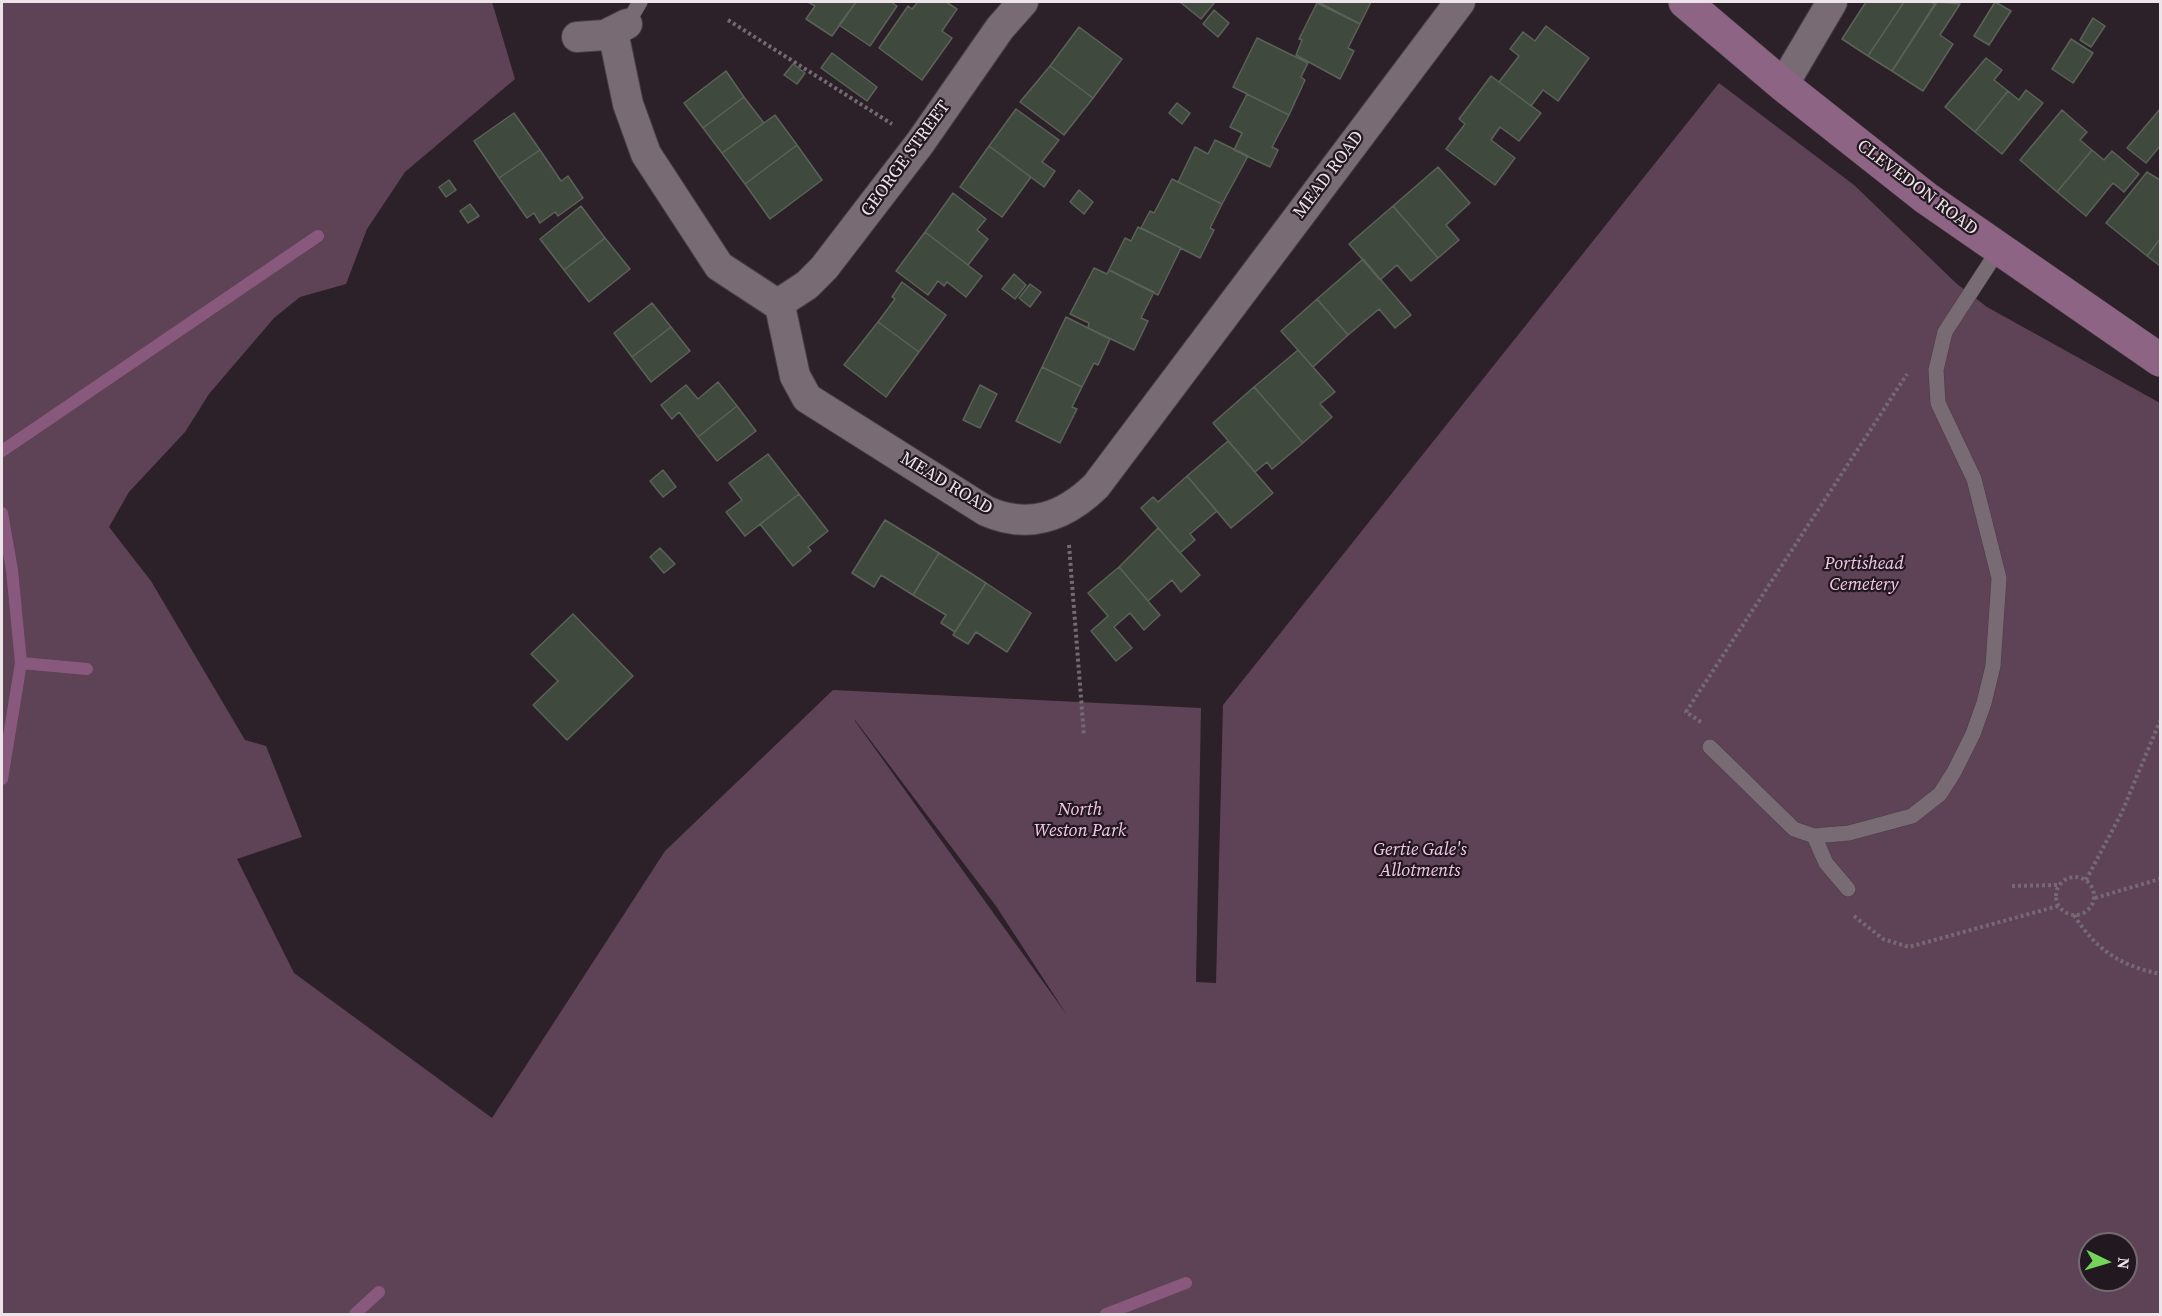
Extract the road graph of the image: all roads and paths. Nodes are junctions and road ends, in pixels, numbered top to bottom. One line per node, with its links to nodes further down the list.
1 (1023, 2): 9 (street, GEORGE STREET)
2 (1460, 2): 14 (street, MEAD ROAD)
3 (1685, 2): 8 (main road, CLEVEDON ROAD)
4 (1832, 2): 8 (street)
5 (627, 19): 7 (street); 11 (street)
6 (728, 20): 9 (path)
7 (577, 37)
8 (1783, 85): 10 (main road, CLEVEDON ROAD)
9 (920, 142): 11 (street, GEORGE STREET)
10 (1999, 249): 12 (main road, CLEVEDON ROAD); 18 (lane)
11 (778, 304): 14 (street, MEAD ROAD)
12 (2160, 360)
13 (1913, 365): 17 (path)
14 (1066, 511): 16 (path)
15 (2160, 721): 20 (path)
16 (1084, 736)
17 (1710, 747): 18 (lane)
18 (1814, 836): 23 (lane)
19 (2160, 879): 24 (path)
20 (2086, 880): 21 (path); 24 (path)
21 (2058, 885): 22 (path); 25 (path)
22 (2012, 886)
23 (1848, 890)
24 (2095, 898): 27 (path)
25 (2058, 906): 26 (path); 27 (path)
26 (1851, 914)
27 (2074, 915): 28 (path)
28 (2160, 974)

